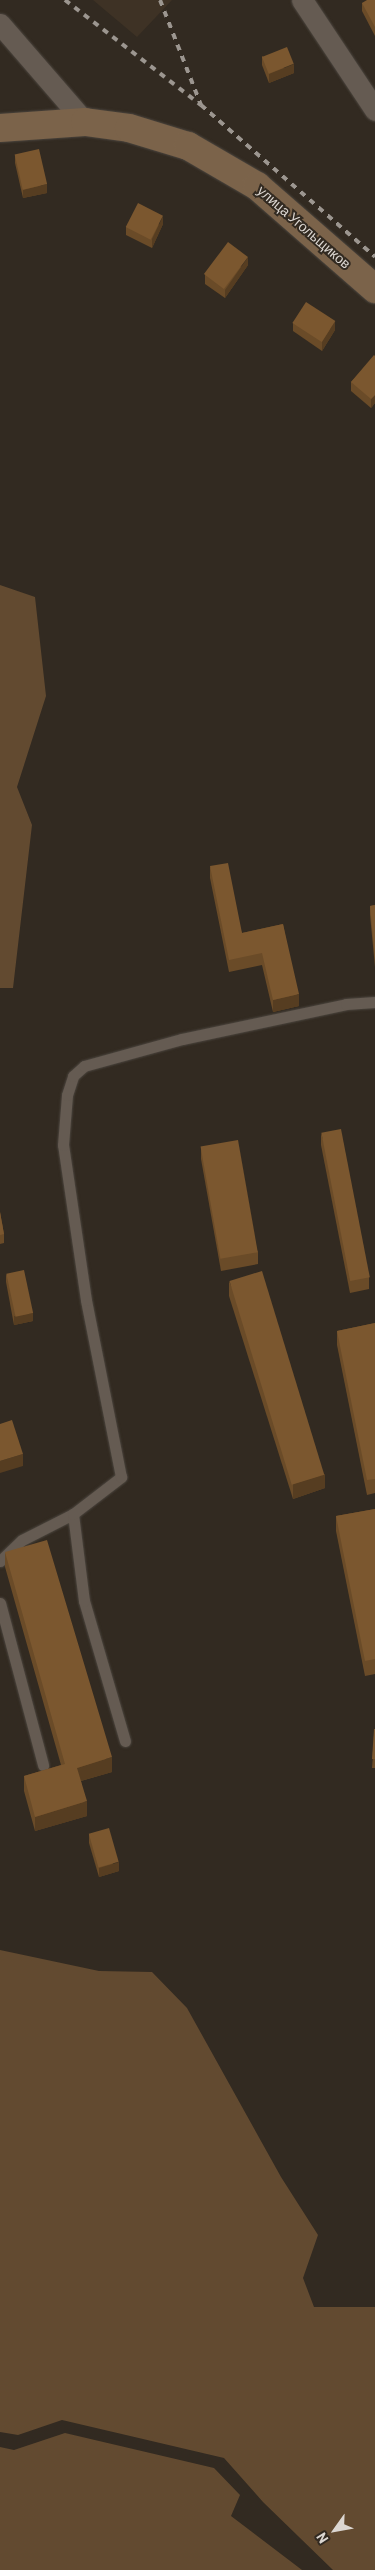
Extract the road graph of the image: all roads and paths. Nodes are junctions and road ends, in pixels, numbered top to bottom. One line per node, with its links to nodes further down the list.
1 (302, 0): 3 (street)
2 (0, 24): 4 (street)
3 (375, 110)
4 (85, 122): 5 (street, улица Угольщиков); 6 (street, улица Угольщиков)
5 (0, 128)
6 (375, 289)
7 (375, 1002): 8 (lane)
8 (73, 1514): 9 (lane); 11 (lane)
9 (0, 1562)
10 (0, 1603): 12 (lane)
11 (125, 1741)
12 (43, 1765)

